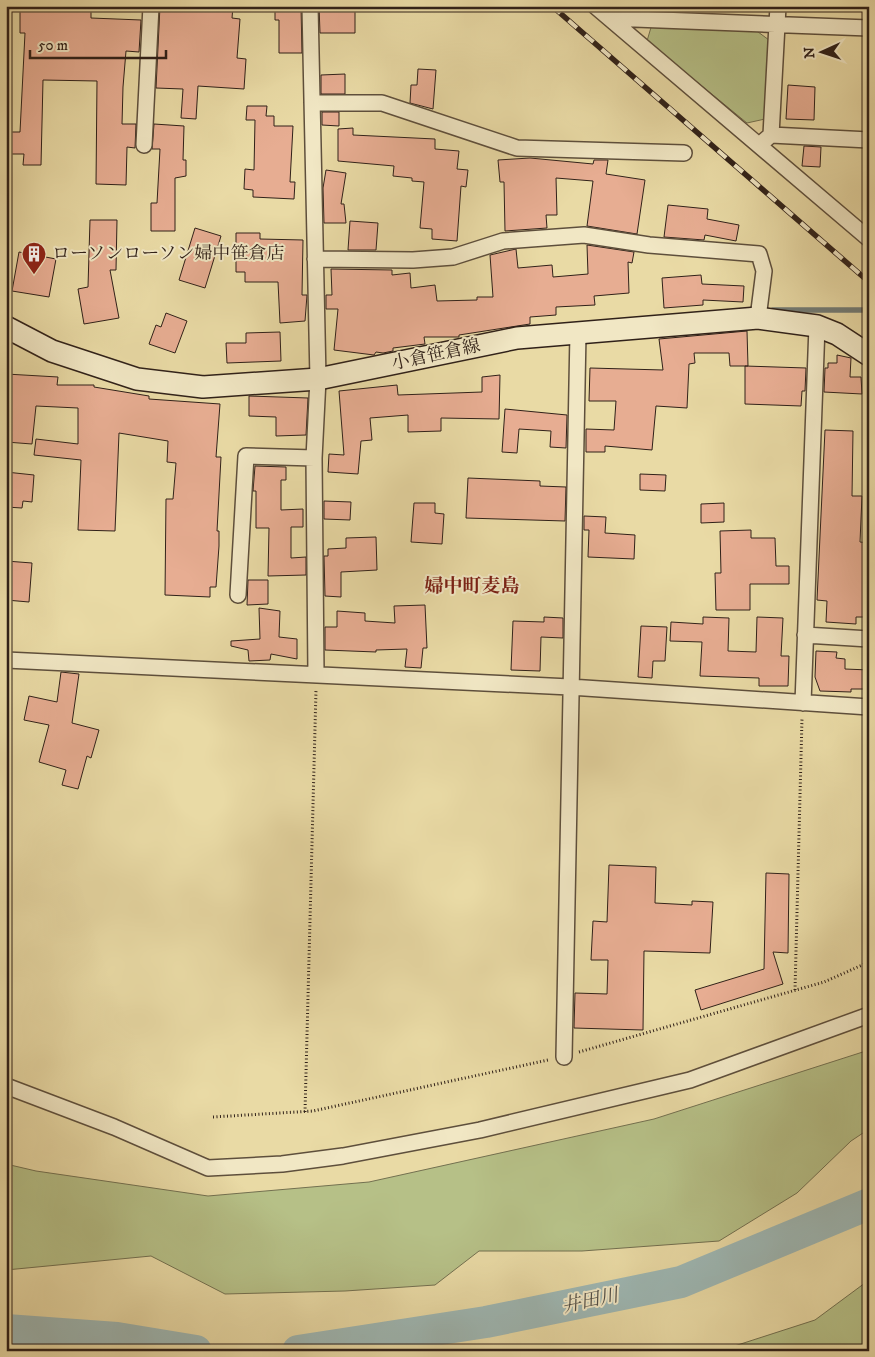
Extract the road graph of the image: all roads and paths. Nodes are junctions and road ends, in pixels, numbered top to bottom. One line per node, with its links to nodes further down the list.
1 (151, 6): 11 (street)
2 (310, 6): 8 (street)
3 (595, 6): 5 (street)
4 (778, 6): 6 (street)
5 (610, 18): 6 (street); 12 (street)
6 (777, 24): 7 (street); 9 (street)
7 (869, 28)
8 (312, 104): 13 (street); 15 (street)
9 (771, 135): 10 (street); 12 (street)
10 (869, 140)
11 (144, 145)
12 (759, 145): 14 (street)
13 (684, 153)
14 (869, 239)
15 (316, 259): 16 (street); 21 (street)
16 (758, 318): 17 (main road, 小倉笹倉線); 19 (main road, 小倉笹倉線)
17 (817, 326): 20 (main road, 小倉笹倉線); 24 (street)
18 (6, 327): 21 (main road, 小倉笹倉線)
19 (578, 333): 21 (main road, 小倉笹倉線); 28 (street)
20 (869, 355)
21 (318, 379): 22 (street)
22 (314, 458): 23 (street); 27 (street)
23 (238, 595)
24 (805, 634): 25 (street); 29 (street)
25 (869, 638)
26 (6, 660): 27 (street)
27 (316, 674): 28 (street); 36 (path)
28 (570, 687): 29 (street); 34 (street)
29 (803, 703): 30 (street); 32 (path)
30 (869, 708)
31 (869, 962): 32 (path)
32 (795, 990): 34 (path)
33 (869, 1015): 35 (street)
34 (564, 1057): 36 (path)
35 (6, 1086)
36 (305, 1112): 37 (path)
37 (213, 1117)

